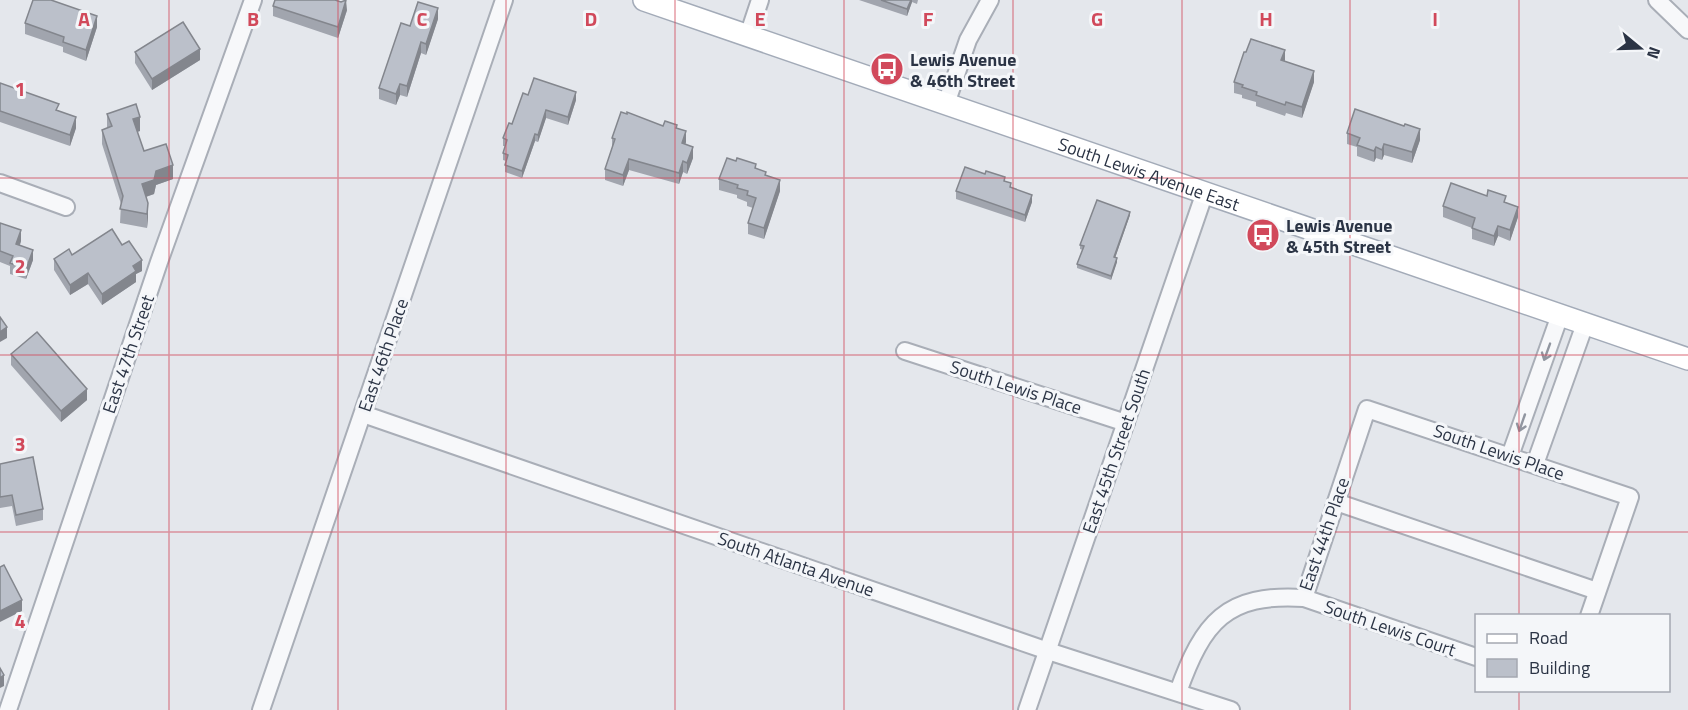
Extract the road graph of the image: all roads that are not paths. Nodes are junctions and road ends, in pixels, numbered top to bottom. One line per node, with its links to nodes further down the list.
1 (253, 0): 31 (street, East 47th Street)
2 (504, 0): 20 (street, East 46th Place)
3 (644, 0): 8 (main road, South Lewis Avenue East)
4 (760, 0): 8 (street)
5 (990, 0): 9 (street)
6 (1657, 0): 7 (street)
7 (1688, 30)
8 (748, 36): 9 (main road, South Lewis Avenue East)
9 (946, 104): 11 (main road, South Lewis Avenue East)
10 (0, 183): 12 (street)
11 (1204, 192): 13 (main road, South Lewis Avenue East); 21 (street, East 45th Street South)
12 (66, 207)
13 (1560, 315): 14 (main road, South Lewis Avenue East); 17 (street, one-way to 17)
14 (1585, 324): 16 (main road, South Lewis Avenue East); 18 (street)
15 (905, 351): 21 (street, South Lewis Place)
16 (1688, 359)
17 (1534, 389): 18 (street); 22 (street, one-way to 22)
18 (1558, 398): 23 (street)
19 (1367, 409): 22 (street, South Lewis Place); 24 (street, East 44th Place)
20 (363, 414): 28 (street, South Atlanta Avenue); 32 (street, East 46th Place)
21 (1126, 423): 28 (street, East 45th Street South)
22 (1510, 456): 23 (street, South Lewis Place)
23 (1535, 464): 25 (street, South Lewis Place)
24 (1336, 502): 25 (street); 26 (street, East 44th Place)
25 (1597, 591): 27 (street)
26 (1304, 598): 29 (street, South Lewis Court); 30 (street, East 44th Place)
27 (1589, 614)
28 (1048, 651): 30 (street, South Atlanta Avenue); 33 (street, East 45th Street South)
29 (1475, 657)
30 (1178, 692): 34 (street, South Atlanta Avenue)
31 (8, 710)
32 (261, 710)
33 (1027, 710)
34 (1231, 710)

